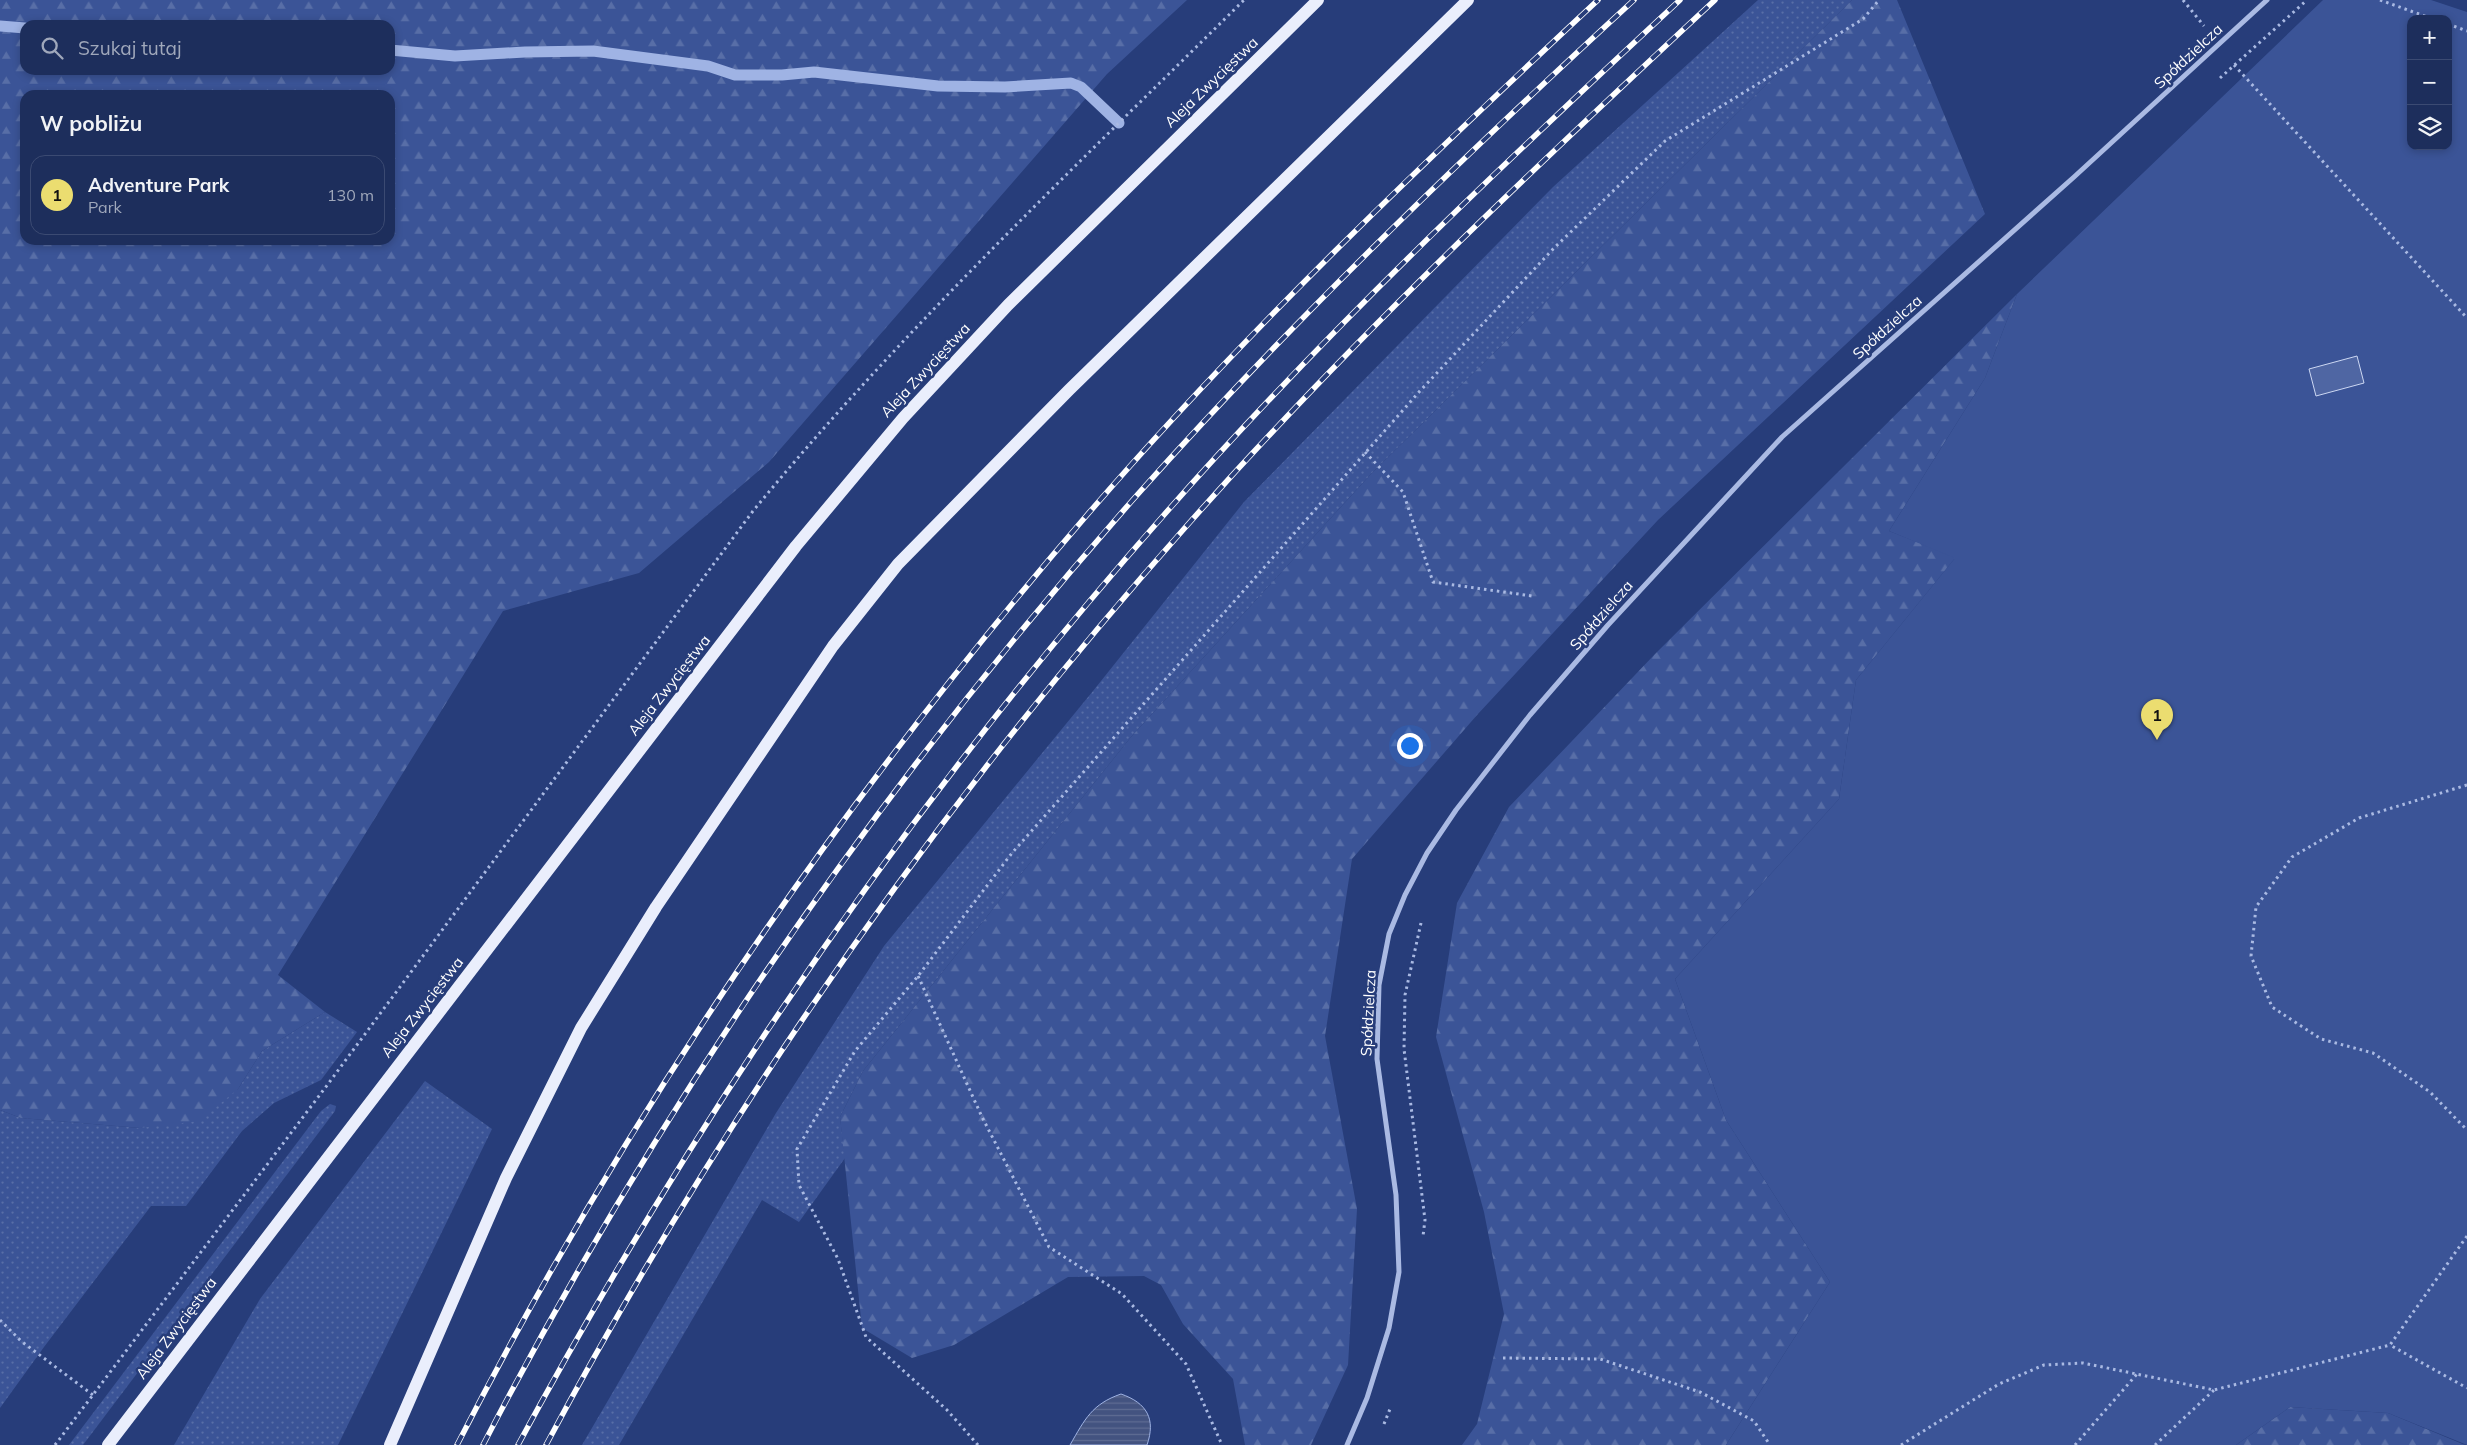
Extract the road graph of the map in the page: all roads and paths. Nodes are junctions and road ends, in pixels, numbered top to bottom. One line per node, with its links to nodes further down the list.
1 (1244, 0): 30 (path)
2 (1318, 0): 34 (main road, Aleja Zwycięstwa)
3 (1468, 0): 35 (main road)
4 (1879, 0): 16 (path)
5 (2183, 0): 12 (path)
6 (2266, 0): 12 (street, Spółdzielcza)
7 (2308, 0): 13 (path)
8 (2380, 0): 9 (path)
9 (2421, 15)
10 (2452, 25): 11 (path)
11 (2467, 31)
12 (2218, 45): 13 (path); 38 (street, Spółdzielcza)
13 (2234, 66): 14 (path); 15 (path)
14 (2215, 83)
15 (2467, 318)
16 (1366, 452): 17 (path); 20 (path)
17 (1532, 596)
18 (2467, 785): 21 (path)
19 (1422, 919): 23 (path)
20 (918, 976): 36 (path); 37 (path)
21 (2467, 1130)
22 (2467, 1236): 25 (path)
23 (1423, 1239)
24 (0, 1320): 30 (path)
25 (2390, 1345): 28 (path); 29 (path)
26 (1503, 1358): 39 (path)
27 (2137, 1374): 29 (path); 40 (path); 41 (path)
28 (2467, 1388)
29 (2214, 1390): 42 (path)
30 (93, 1395): 33 (path)
31 (1392, 1404): 32 (path)
32 (1382, 1429)
33 (56, 1445)
34 (108, 1445)
35 (390, 1445)
36 (978, 1445)
37 (1222, 1445)
38 (1347, 1445)
39 (1770, 1445)
40 (1901, 1445)
41 (2074, 1445)
42 (2155, 1445)

